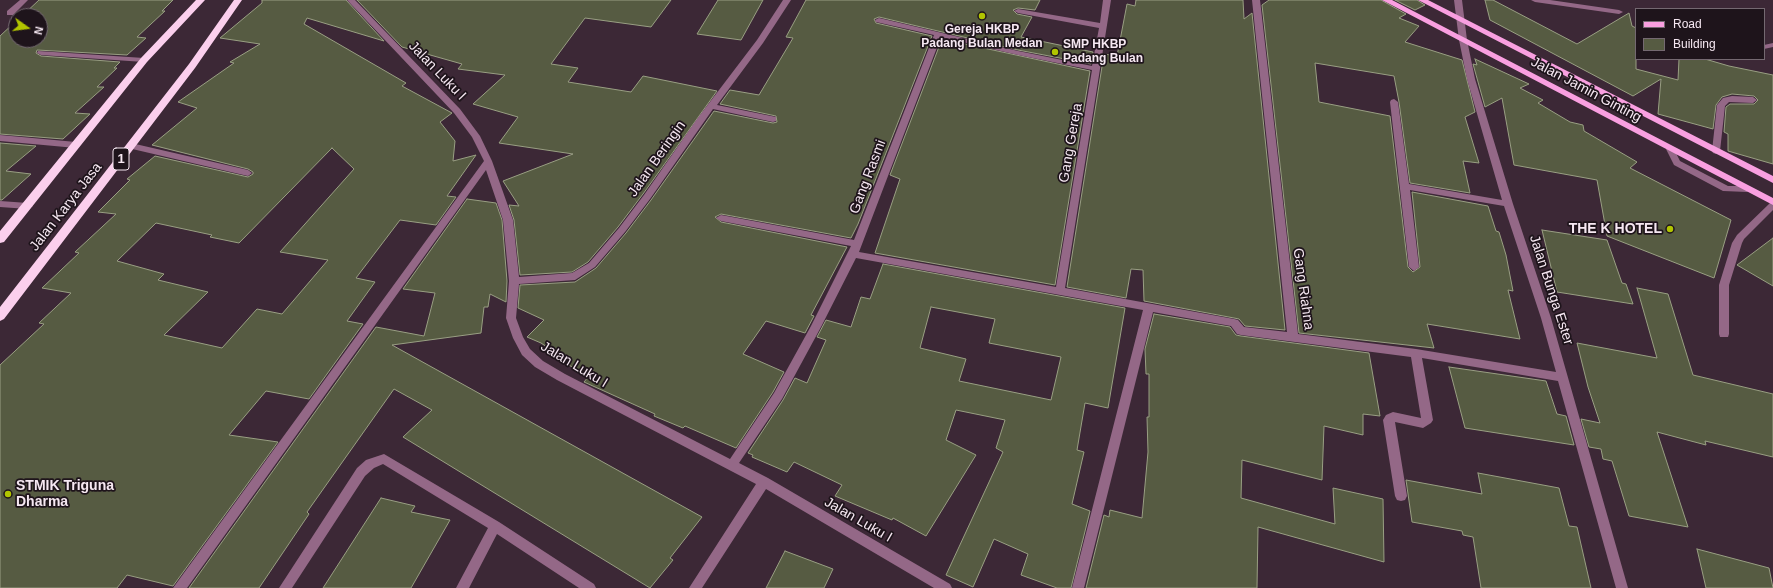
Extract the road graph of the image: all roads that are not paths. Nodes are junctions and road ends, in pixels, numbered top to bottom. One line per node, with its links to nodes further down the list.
1 (24, 0): 12 (street)
2 (201, 0): 21 (highway)
3 (238, 0): 29 (highway, Jalan Karya Jasa / 1)
4 (351, 0): 32 (street, Jalan Luku I)
5 (787, 0): 25 (street, Jalan Beringin)
6 (1107, 0): 17 (street, Gang Gereja)
7 (1256, 0): 51 (street, Gang Riahna)
8 (1386, 0): 19 (main road, Jalan Jamin Ginting)
9 (1422, 0): 16 (main road, Jalan Jamin Ginting)
10 (1458, 0): 16 (street, Jalan Bunga Ester)
11 (1535, 0): 14 (street)
12 (15, 8)
13 (1018, 11): 17 (street)
14 (1619, 12)
15 (879, 20): 18 (street)
16 (1462, 20): 19 (street, Jalan Bunga Ester); 31 (main road, Jalan Jamin Ginting)
17 (1103, 26): 22 (street, Gang Gereja)
18 (938, 34): 22 (street); 43 (street, Gang Rasmi)
19 (1463, 40): 30 (main road, Jalan Jamin Ginting); 38 (street, Jalan Bunga Ester)
20 (41, 53): 21 (street)
21 (144, 60): 28 (highway)
22 (1097, 69): 47 (street, Gang Gereja)
23 (1753, 100): 31 (street)
24 (1394, 102): 35 (street)
25 (711, 106): 26 (street); 46 (street, Jalan Beringin)
26 (773, 119)
27 (0, 138): 28 (street)
28 (76, 145): 40 (highway)
29 (131, 146): 33 (street); 49 (highway, Jalan Karya Jasa / 1)
30 (1670, 149): 36 (street)
31 (1716, 151): 34 (main road, Jalan Jamin Ginting)
32 (488, 161): 46 (street, Jalan Luku I); 58 (street)
33 (248, 173)
34 (1773, 180)
35 (1405, 186): 38 (street); 45 (street)
36 (1747, 189): 39 (main road)
37 (0, 204): 40 (street)
38 (1508, 204): 53 (street, Jalan Bunga Ester)
39 (1773, 204): 50 (street)
40 (28, 206): 42 (highway)
41 (722, 218): 43 (street)
42 (0, 239)
43 (857, 244): 44 (street, Gang Rasmi)
44 (853, 254): 47 (street); 54 (street, Gang Rasmi)
45 (1414, 267)
46 (514, 281): 54 (street, Jalan Luku I)
47 (1060, 291): 48 (street)
48 (1149, 307): 51 (street); 64 (street)
49 (0, 316)
50 (1724, 334)
51 (1293, 337): 52 (street, Gang Riahna)
52 (1416, 353): 53 (street, Gang Riahna); 56 (street)
53 (1563, 377): 65 (street, Jalan Bunga Ester)
54 (731, 466): 55 (street, Jalan Luku I)
55 (764, 482): 62 (street); 63 (street, Jalan Luku I)
56 (1401, 496)
57 (495, 526): 59 (street); 60 (street); 61 (street)
58 (179, 588)
59 (285, 588)
60 (462, 588)
61 (590, 588)
62 (695, 588)
63 (946, 588)
64 (1078, 588)
65 (1622, 588)

